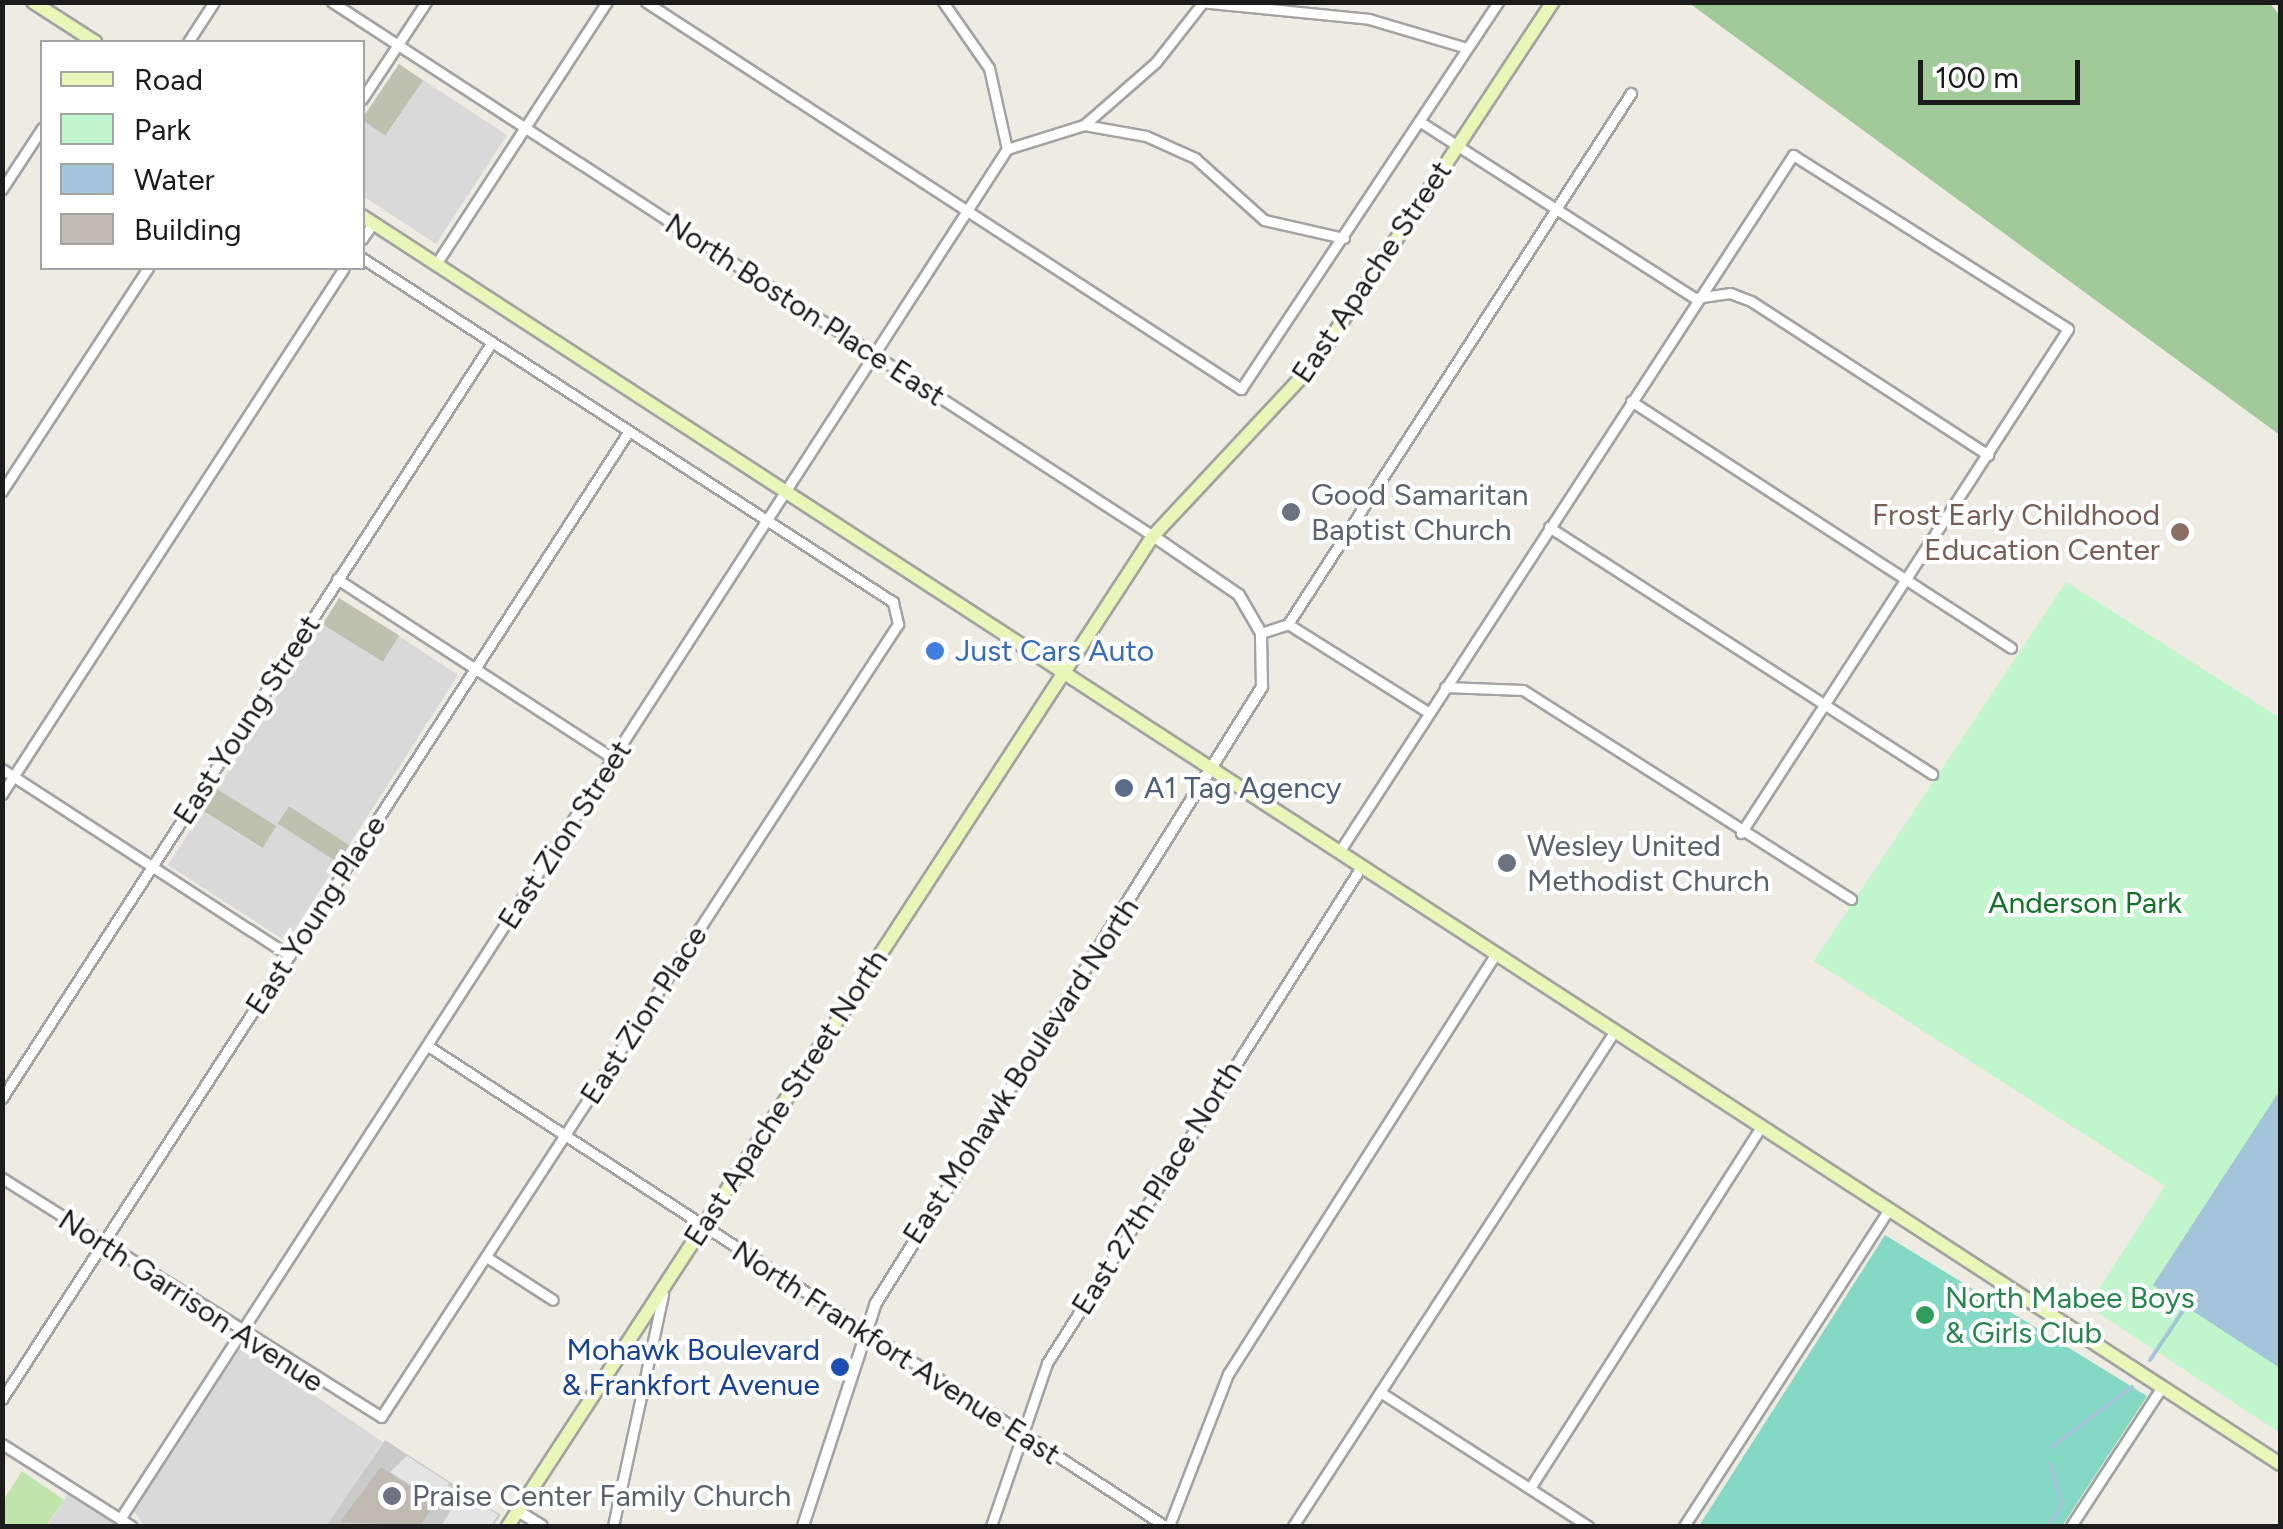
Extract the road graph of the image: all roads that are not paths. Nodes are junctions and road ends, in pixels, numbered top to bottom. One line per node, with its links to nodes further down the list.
1 (34, 2): 11 (main road)
2 (214, 2): 12 (street)
3 (332, 2): 13 (street, North Boston Place East)
4 (426, 2): 13 (street)
5 (607, 2): 19 (street)
6 (646, 2): 25 (street)
7 (944, 2): 22 (street)
8 (1498, 2): 14 (street, East Apache Street)
9 (1553, 2): 21 (main road, East Apache Street)
10 (1202, 3): 14 (street); 18 (street)
11 (93, 40)
12 (189, 40)
13 (398, 45): 16 (street); 19 (street, North Boston Place East)
14 (1467, 48): 17 (street, East Apache Street)
15 (1631, 92): 24 (street)
16 (365, 94)
17 (1419, 121): 21 (street); 27 (street, East Apache Street)
18 (1084, 125): 22 (street); 27 (street)
19 (525, 128): 29 (street); 34 (street, North Boston Place East)
20 (40, 131): 23 (street)
21 (1459, 145): 24 (street); 42 (main road, East Apache Street)
22 (1007, 149): 25 (street, East Zion Street)
23 (2, 189)
24 (1557, 208): 32 (street); 45 (street)
25 (966, 212): 27 (street, East Apache Street); 34 (street, East Zion Street)
26 (368, 220): 29 (main road)
27 (1344, 238)
28 (365, 260): 33 (street)
29 (436, 264): 39 (main road)
30 (147, 270): 38 (street)
31 (343, 270): 57 (street)
32 (1695, 298): 35 (street); 37 (street); 37 (street)
33 (492, 342): 36 (street); 43 (street, East Young Street)
34 (873, 354): 39 (street, East Zion Street); 42 (street, North Boston Place East)
35 (1631, 400): 41 (street); 44 (street)
36 (630, 431): 40 (street); 48 (street, East Young Place)
37 (1988, 455): 44 (street)
38 (2, 491)
39 (786, 491): 40 (street, East Zion Street); 49 (main road)
40 (767, 521): 53 (street, East Zion Street); 70 (street, East Zion Place)
41 (1548, 527): 50 (street); 51 (street)
42 (1153, 536): 46 (street, North Boston Place East); 49 (main road, East Apache Street)
43 (337, 579): 48 (street); 62 (street, East Young Street)
44 (1908, 581): 47 (street); 51 (street)
45 (1288, 624): 46 (street); 52 (street)
46 (1262, 633): 55 (street, East Mohawk Boulevard North)
47 (2012, 648)
48 (475, 670): 53 (street); 65 (street, East Young Place)
49 (1065, 670): 55 (main road); 73 (main road, East Apache Street North)
50 (1445, 687): 52 (street); 59 (street)
51 (1826, 706): 56 (street); 59 (street)
52 (1428, 712): 60 (street)
53 (614, 759): 67 (street, East Zion Street)
54 (2, 769): 57 (street)
55 (1214, 772): 60 (main road); 78 (street, East Mohawk Boulevard North)
56 (1932, 774)
57 (14, 777): 58 (street); 62 (street)
58 (2, 794)
59 (1740, 833): 63 (street)
60 (1339, 852): 61 (main road)
61 (1361, 866): 64 (main road); 84 (street, East 27th Place North)
62 (152, 867): 65 (street); 68 (street, East Young Street)
63 (1852, 899)
64 (1496, 954): 66 (main road); 98 (street)
65 (290, 956): 74 (street, East Young Place)
66 (1614, 1032): 69 (main road); 81 (street)
67 (428, 1046): 70 (street, North Frankfort Avenue East); 79 (street, East Zion Street)
68 (2, 1098)
69 (1761, 1127): 72 (main road); 87 (street)
70 (566, 1136): 73 (street, North Frankfort Avenue East); 75 (street, East Zion Place)
71 (2, 1178): 74 (street, North Garrison Avenue)
72 (1889, 1209): 80 (main road); 101 (street)
73 (703, 1226): 76 (main road, East Apache Street North); 78 (street, North Frankfort Avenue East)
74 (102, 1244): 79 (street, North Garrison Avenue); 82 (street, East Young Place)
75 (488, 1258): 77 (street); 83 (street, East Zion Place)
76 (664, 1288): 88 (main road, East Apache Street North); 94 (street)
77 (553, 1300)
78 (864, 1330): 84 (street, North Frankfort Avenue East); 95 (street, East Mohawk Boulevard North)
79 (242, 1333): 83 (street, North Garrison Avenue); 90 (street, East Zion Street)
80 (2162, 1387): 86 (main road); 102 (street)
81 (1380, 1392): 87 (street); 99 (street)
82 (2, 1399)
83 (381, 1417)
84 (1018, 1433): 89 (street, North Frankfort Avenue East); 96 (street, East 27th Place North)
85 (2, 1444): 90 (street)
86 (2280, 1464)
87 (1530, 1488): 100 (street)
88 (518, 1511): 92 (main road, East Apache Street North); 93 (street)
89 (1143, 1514): 97 (street); 98 (street, North Frankfort Avenue East)
90 (120, 1519): 91 (street)
91 (131, 1526)
92 (508, 1526)
93 (542, 1526)
94 (613, 1526)
95 (803, 1526)
96 (991, 1526)
97 (1139, 1526)
98 (1167, 1526)
99 (1293, 1526)
100 (1588, 1526)
101 (1684, 1526)
102 (2072, 1526)

